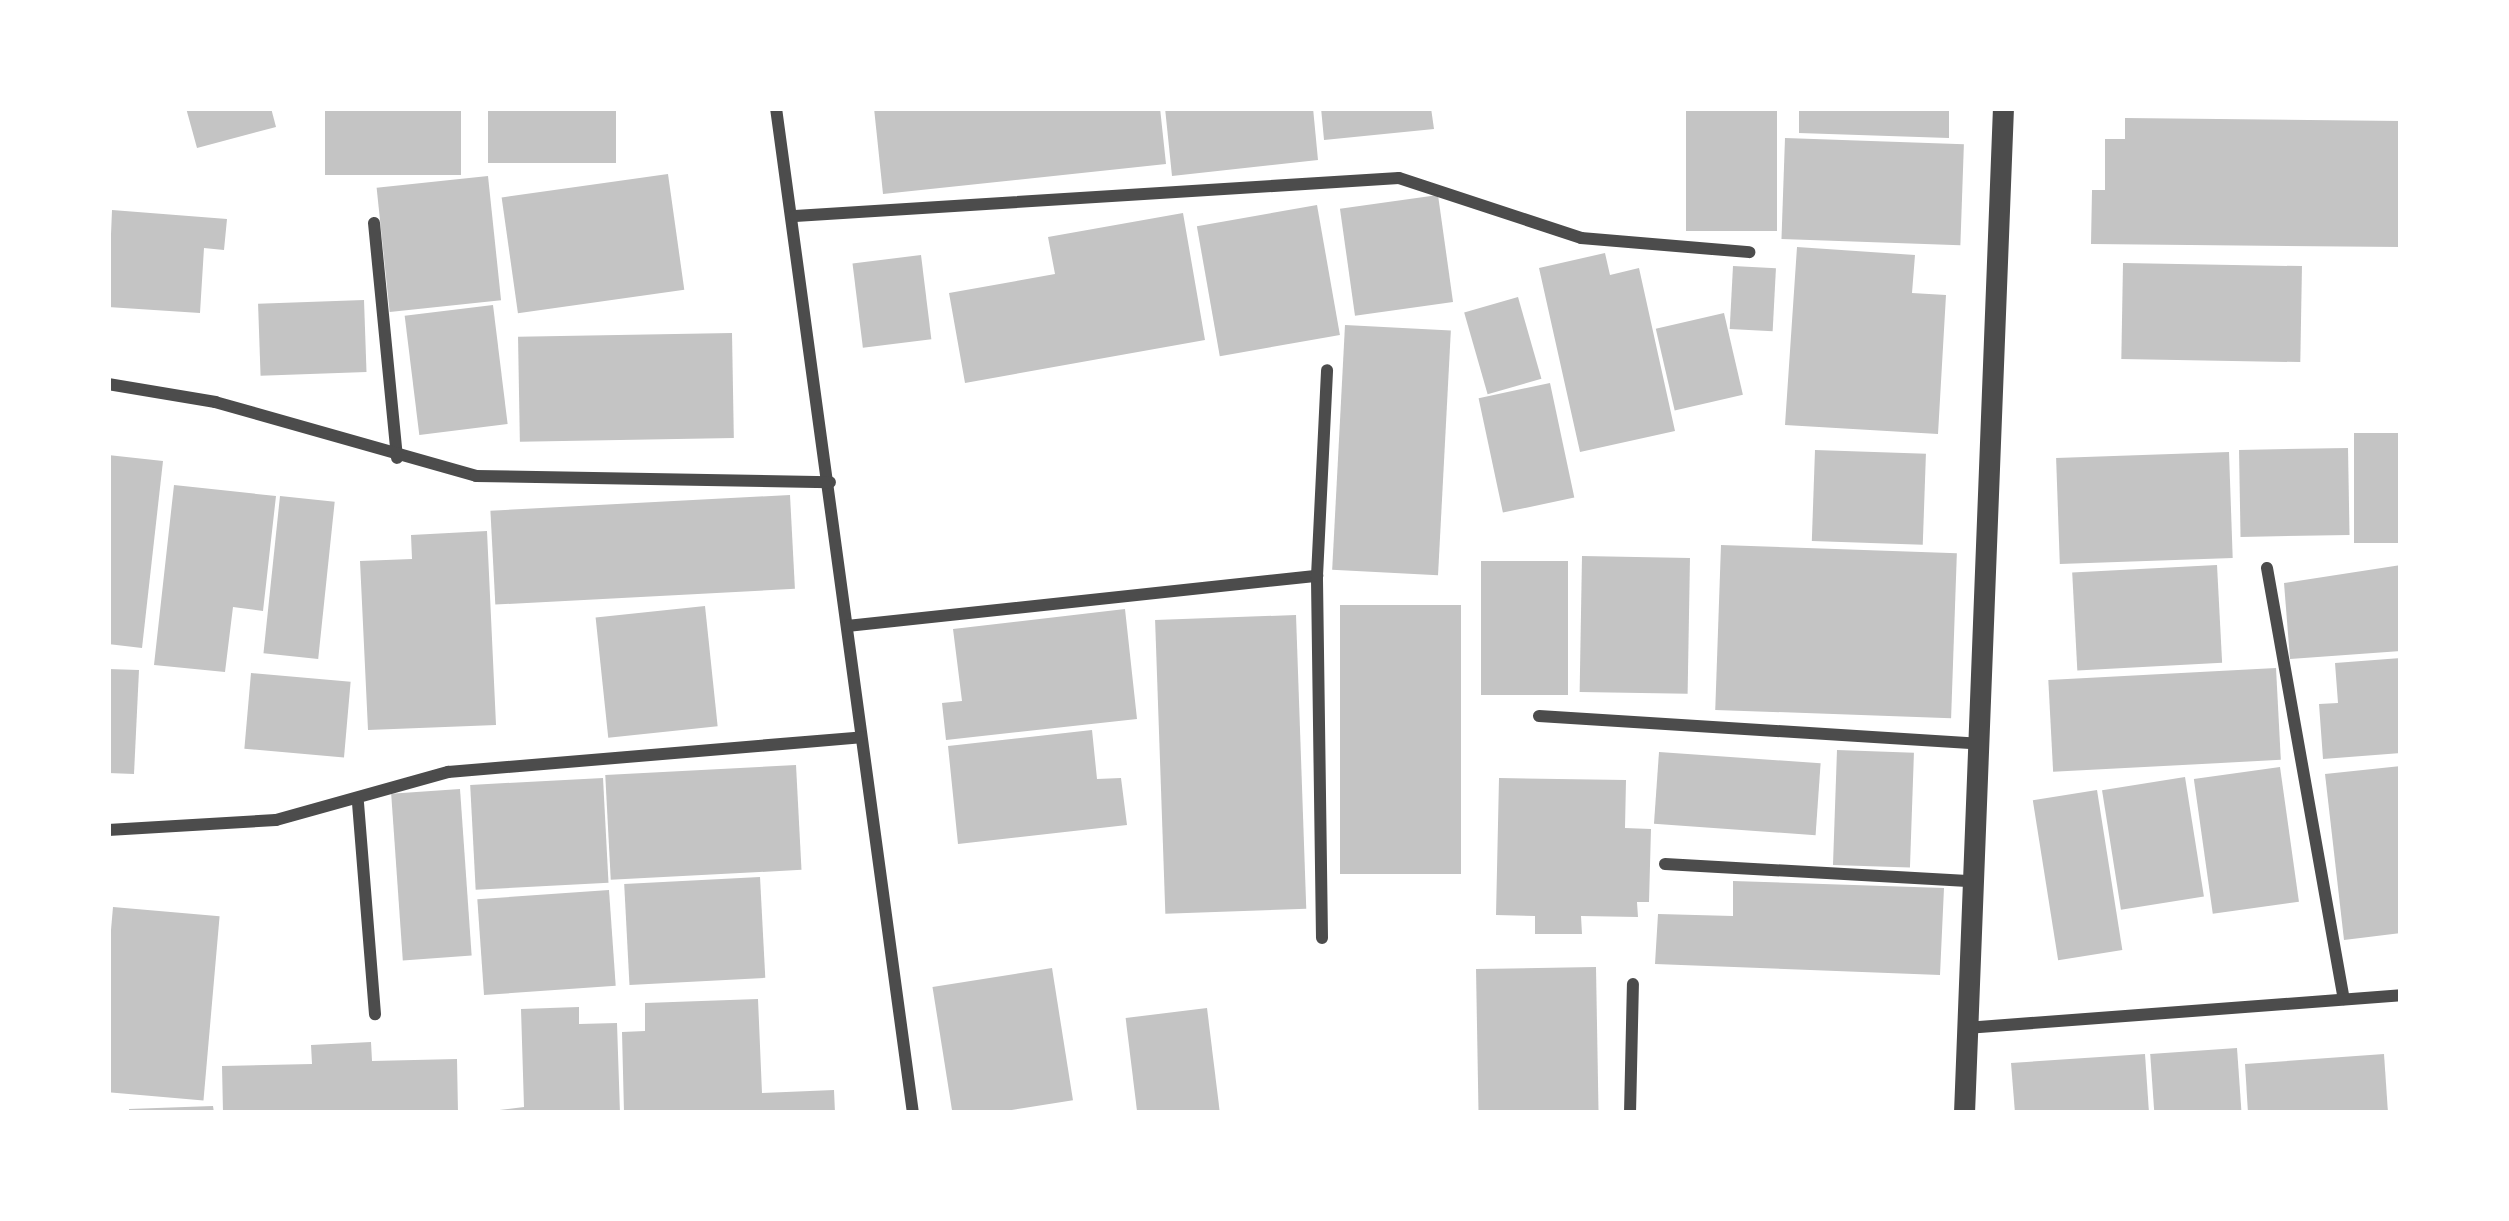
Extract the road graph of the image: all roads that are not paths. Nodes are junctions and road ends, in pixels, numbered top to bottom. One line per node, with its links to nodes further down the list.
1 (776, 108): 3 (street)
2 (2003, 108): 15 (street)
3 (795, 216): 5 (street); 9 (street)
4 (374, 223): 8 (street)
5 (1749, 252)
6 (1327, 370): 11 (street)
7 (108, 384): 8 (street)
8 (397, 458): 9 (street)
9 (830, 482): 12 (street)
10 (2266, 568): 23 (street)
11 (1316, 576): 12 (street); 20 (street)
12 (847, 626): 14 (street)
13 (1539, 716): 15 (street)
14 (861, 737): 16 (street); 26 (street)
15 (1983, 745): 19 (street)
16 (358, 802): 17 (street); 24 (street)
17 (108, 830)
18 (1665, 864): 19 (street)
19 (1968, 881): 25 (street)
20 (1322, 938)
21 (1633, 984): 27 (street)
22 (2401, 995): 23 (street)
23 (2344, 999): 25 (street)
24 (375, 1014)
25 (1966, 1028): 28 (street)
26 (913, 1113)
27 (1630, 1113)
28 (1964, 1113)

